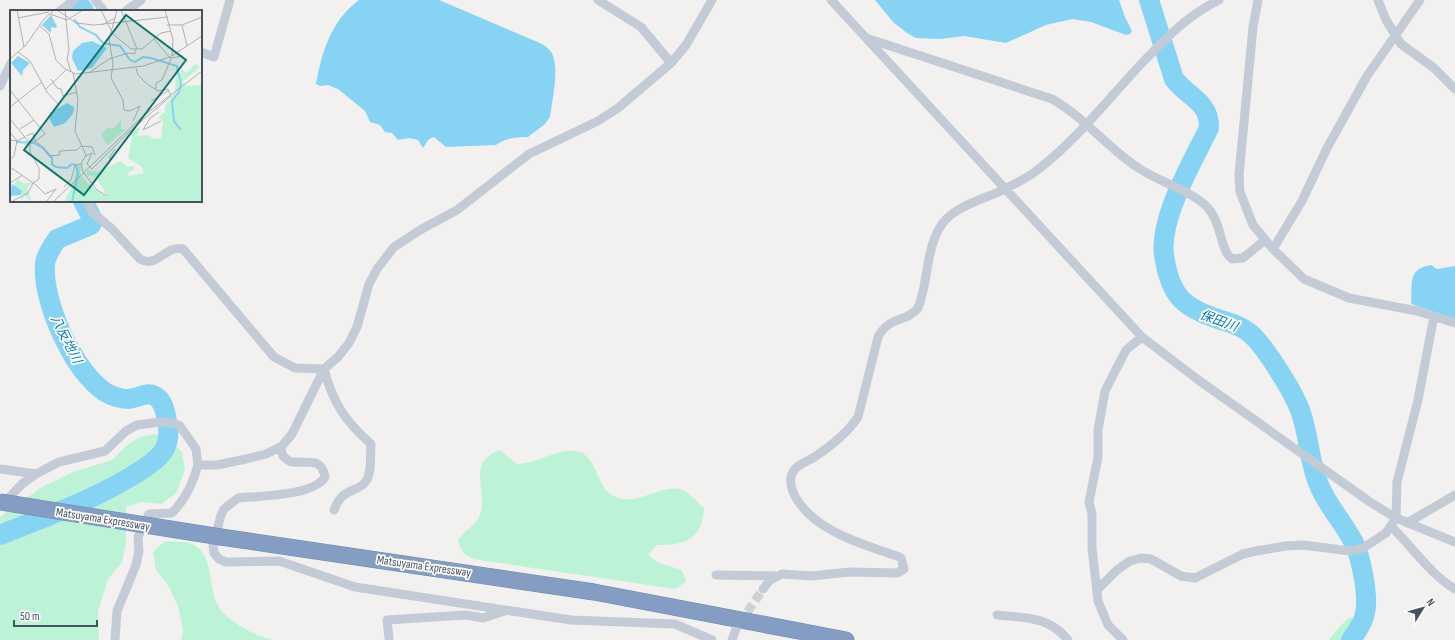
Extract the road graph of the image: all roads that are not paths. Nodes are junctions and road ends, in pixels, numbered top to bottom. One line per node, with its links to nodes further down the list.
1 (74, 0): 12 (street)
2 (95, 0): 13 (street)
3 (141, 0): 14 (street)
4 (230, 0): 17 (street)
5 (598, 0): 18 (street)
6 (712, 0): 18 (street)
7 (831, 0): 16 (street)
8 (1220, 0): 22 (street)
9 (1258, 0): 25 (street)
10 (1378, 0): 15 (street)
11 (1420, 0): 15 (street)
12 (61, 10)
13 (103, 10)
14 (127, 10)
15 (1395, 34): 21 (street); 26 (street)
16 (868, 38): 22 (street); 23 (street)
17 (202, 52)
18 (671, 63): 30 (street)
19 (10, 65): 20 (street)
20 (0, 86)
21 (1455, 89)
22 (1086, 122): 23 (street); 25 (street)
23 (1005, 189): 29 (street); 44 (street)
24 (88, 202): 30 (street)
25 (1265, 240): 26 (street)
26 (1273, 249): 27 (street)
27 (1434, 316): 28 (street); 39 (street)
28 (1455, 323)
29 (1142, 337): 39 (street); 46 (street)
30 (324, 369): 31 (street); 38 (street)
31 (280, 447): 32 (street); 48 (street)
32 (198, 465): 34 (street); 52 (street)
33 (0, 469): 34 (street)
34 (36, 474): 37 (street)
35 (1455, 495): 40 (street)
36 (0, 502): 55 (highway, Matsuyama Expressway, bridge)
37 (0, 507)
38 (334, 510)
39 (1396, 518): 40 (street); 41 (street)
40 (1407, 523): 42 (street)
41 (1392, 527): 46 (street); 47 (street)
42 (1455, 542)
43 (716, 575): 44 (street)
44 (775, 576): 45 (street)
45 (762, 589)
46 (1097, 590): 57 (street)
47 (1455, 590)
48 (508, 610): 51 (street); 53 (street)
49 (997, 615): 56 (street)
50 (736, 629): 54 (street)
51 (389, 638)
52 (115, 640)
53 (712, 640)
54 (732, 640)
55 (846, 640)
56 (1068, 640)
57 (1123, 640)

